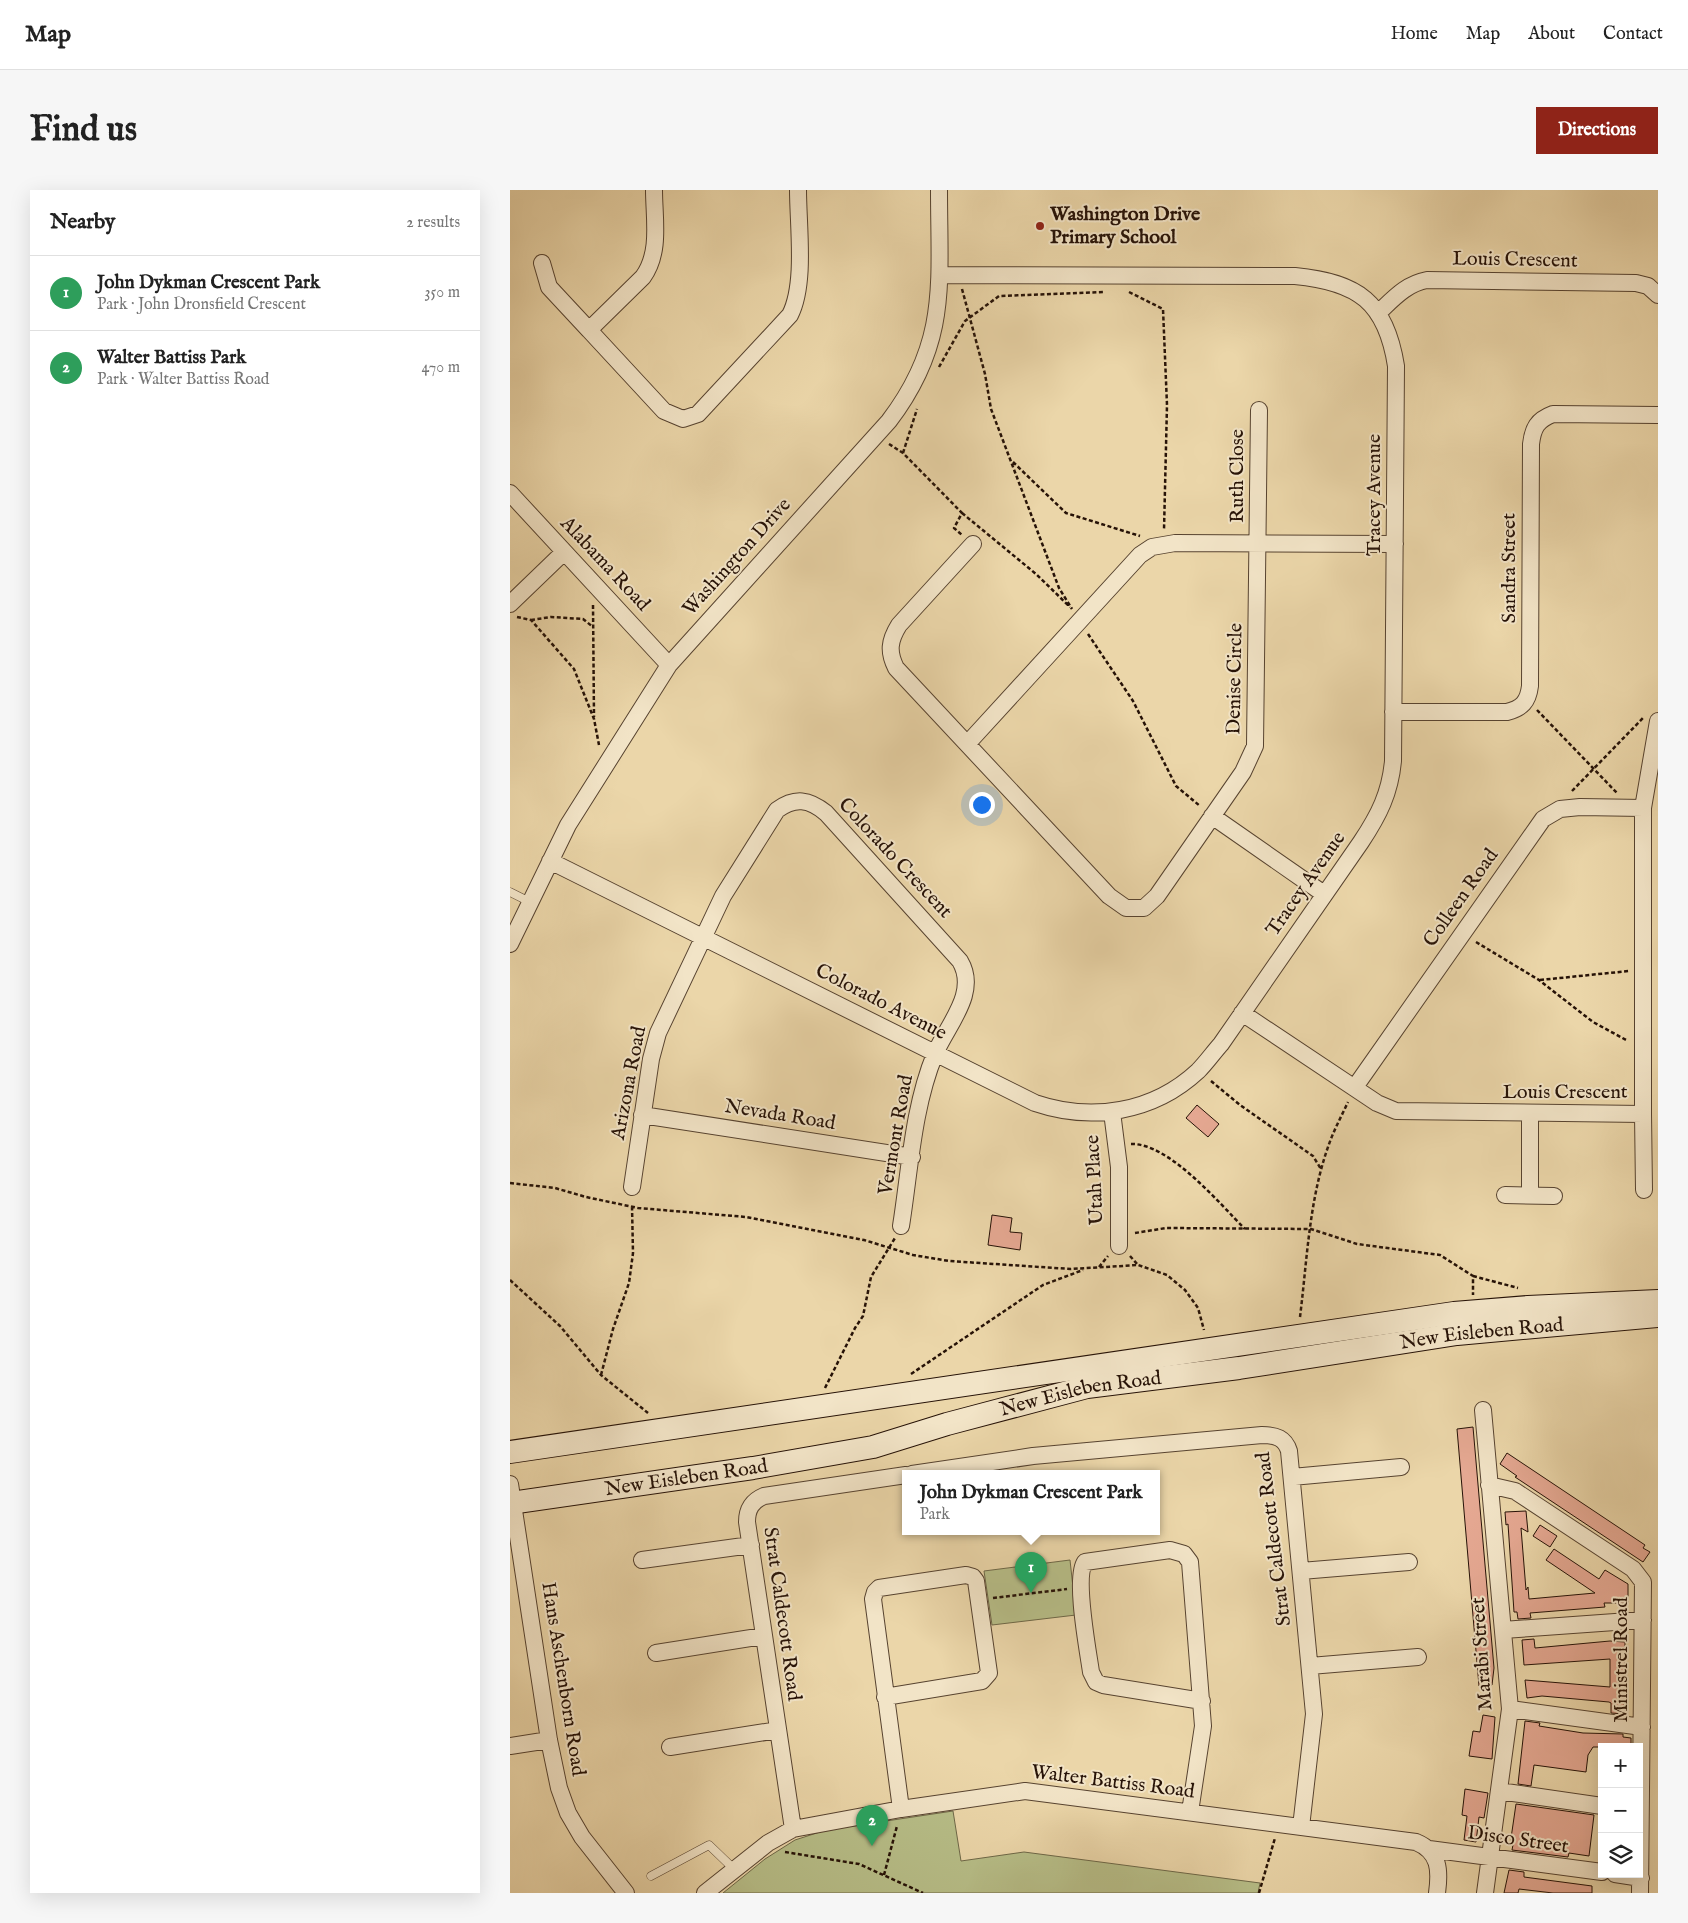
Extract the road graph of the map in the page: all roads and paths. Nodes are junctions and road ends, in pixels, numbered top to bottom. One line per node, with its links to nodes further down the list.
1 (654, 190): 12 (street)
2 (798, 190): 12 (street)
3 (939, 190): 5 (street, Washington Drive)
4 (542, 263): 12 (street)
5 (940, 275): 6 (street, Tracey Avenue); 17 (street, Washington Drive)
6 (960, 275): 10 (street, Tracey Avenue); 11 (path)
7 (1109, 292): 11 (path)
8 (1129, 292): 24 (path)
9 (1658, 295): 10 (street, Louis Crescent)
10 (1379, 312): 25 (street, Tracey Avenue)
11 (970, 318): 13 (path); 19 (path)
12 (589, 330)
13 (938, 368)
14 (920, 400): 18 (path)
15 (1259, 410): 22 (street, Ruth Close)
16 (1658, 415): 35 (street, Sandra Street)
17 (877, 435): 18 (path); 33 (street, Washington Drive)
18 (902, 453): 21 (path)
19 (1013, 462): 24 (path); 29 (path)
20 (510, 493): 26 (street, Alabama Road)
21 (962, 513): 23 (path); 29 (path)
22 (1258, 543): 24 (street); 25 (street); 44 (street, Denise Circle)
23 (973, 544): 38 (street, Denise Circle)
24 (1163, 544): 29 (street)
25 (1395, 544): 35 (street, Tracey Avenue)
26 (564, 552): 27 (street, Alabama Road); 28 (street)
27 (594, 583): 32 (path); 33 (street, Alabama Road)
28 (510, 604)
29 (1076, 614): 38 (street); 44 (path)
30 (510, 616): 31 (path)
31 (531, 620): 32 (path); 37 (path)
32 (593, 627): 37 (path)
33 (669, 664): 39 (street, Washington Drive)
34 (1539, 711): 40 (path)
35 (1393, 712): 47 (street, Tracey Avenue)
36 (1651, 718): 40 (path); 43 (street, Louis Crescent)
37 (594, 719): 39 (path)
38 (968, 743): 44 (street, Denise Circle)
39 (604, 768): 45 (street, Washington Drive)
40 (1594, 768): 41 (path); 42 (path)
41 (1571, 793)
42 (1621, 798)
43 (1643, 808): 49 (street, Colleen Road); 52 (street, Louis Crescent)
44 (1212, 816): 47 (street)
45 (550, 860): 48 (street, Washington Drive); 50 (street, Colorado Avenue)
46 (510, 892): 48 (lane)
47 (1324, 894): 54 (street, Tracey Avenue)
48 (530, 902): 51 (street, Washington Drive)
49 (1463, 932): 53 (path); 58 (street, Colleen Road)
50 (704, 937): 56 (street, Colorado Avenue); 56 (street, Colorado Crescent); 61 (street, Arizona Road)
51 (510, 944)
52 (1644, 969): 53 (path); 55 (street, Louis Crescent)
53 (1539, 980): 55 (path)
54 (1242, 1013): 57 (street, Tracey Avenue); 58 (street, Louis Crescent)
55 (1644, 1051): 62 (street, Louis Crescent)
56 (936, 1053): 59 (street, Colorado Avenue); 64 (street, Vermont Road)
57 (1198, 1071): 59 (street, Colorado Avenue); 65 (path)
58 (1355, 1087): 60 (street, Louis Crescent); 65 (path)
59 (1112, 1112): 63 (street, Utah Place)
60 (1530, 1113): 62 (street, Louis Crescent); 70 (street)
61 (642, 1114): 64 (street, Nevada Road); 67 (street, Arizona Road)
62 (1643, 1114): 68 (street)
63 (1117, 1144): 74 (path); 76 (street, Utah Place)
64 (912, 1157): 73 (street, Vermont Road)
65 (1321, 1170): 75 (path)
66 (510, 1183): 72 (path)
67 (632, 1187): 72 (path)
68 (1644, 1190)
69 (1505, 1195): 70 (street)
70 (1530, 1196): 71 (street)
71 (1554, 1196)
72 (632, 1206): 77 (path); 87 (path)
73 (901, 1226): 77 (path)
74 (1245, 1229): 75 (path); 76 (path)
75 (1311, 1229): 79 (path); 85 (path)
76 (1119, 1241)
77 (890, 1248): 78 (path); 89 (path)
78 (1087, 1268): 86 (path); 88 (path)
79 (1474, 1276): 81 (path); 82 (path)
80 (510, 1280): 87 (path)
81 (1523, 1289)
82 (1473, 1300)
83 (1658, 1301): 92 (main road, New Eisleben Road)
84 (1658, 1316): 98 (main road, New Eisleben Road)
85 (1300, 1324)
86 (1206, 1338)
87 (601, 1375): 91 (path)
88 (909, 1376)
89 (822, 1394)
90 (1483, 1410): 97 (street, Marabi Street)
91 (648, 1413)
92 (510, 1452)
93 (1401, 1467): 96 (street)
94 (939, 1470): 96 (street, Strat Caldecott Road)
95 (902, 1476): 99 (street, Strat Caldecott Road)
96 (1292, 1476): 102 (street, Strat Caldecott Road)
97 (1489, 1485): 105 (street, Ministrel Road); 106 (street, Marabi Street)
98 (511, 1497): 116 (street, Hans Aschenborn Road)
99 (750, 1545): 100 (street); 107 (street, Strat Caldecott Road)
100 (642, 1560)
101 (1409, 1562): 102 (street)
102 (1301, 1572): 110 (street, Strat Caldecott Road)
103 (1081, 1588): 104 (path); 112 (street); 112 (street)
104 (979, 1599): 111 (street); 111 (street)
105 (1643, 1620): 106 (street); 114 (street, Ministrel Road)
106 (1503, 1630): 113 (street, Marabi Street)
107 (764, 1636): 108 (street); 115 (street, Strat Caldecott Road)
108 (656, 1653)
109 (1418, 1657): 110 (street)
110 (1310, 1666): 124 (street, Strat Caldecott Road)
111 (885, 1696): 121 (street)
112 (1202, 1701): 122 (street)
113 (1510, 1708): 114 (street); 119 (street, Marabi Street)
114 (1642, 1727): 134 (street, Ministrel Road)
115 (778, 1730): 118 (street); 125 (street, Strat Caldecott Road)
116 (549, 1740): 117 (street); 135 (street, Hans Aschenborn Road)
117 (510, 1746)
118 (670, 1747)
119 (1498, 1791): 120 (street); 128 (street, Marabi Street)
120 (1598, 1805)
121 (901, 1809): 122 (street, Walter Battiss Road); 125 (street, Walter Battiss Road); 131 (path)
122 (1190, 1812): 123 (street, Walter Battiss Road)
123 (1278, 1824): 124 (street, Walter Battiss Road); 138 (path)
124 (1301, 1827): 127 (street, Walter Battiss Road)
125 (792, 1829): 126 (street, Walter Battiss Road)
126 (768, 1843): 129 (street, Walter Battiss Road); 131 (path)
127 (1429, 1849): 128 (street, Disco Street); 139 (street)
128 (1490, 1857): 130 (street, Disco Street); 140 (street, Marabi Street)
129 (735, 1870): 132 (lane); 136 (street, Walter Battiss Road)
130 (1598, 1871)
131 (884, 1875): 137 (path)
132 (651, 1876)
133 (1624, 1878): 134 (street)
134 (1641, 1885)
135 (626, 1893)
136 (705, 1893)
137 (923, 1893)
138 (1259, 1893)
139 (1437, 1893)
140 (1485, 1893)

